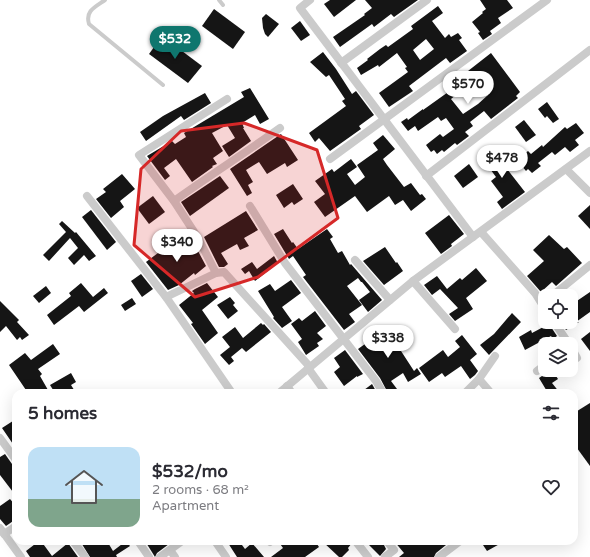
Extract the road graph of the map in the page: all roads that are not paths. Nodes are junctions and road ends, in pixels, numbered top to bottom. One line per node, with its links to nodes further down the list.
1 (105, 0): 9 (lane)
2 (219, 0): 6 (lane)
3 (310, 0): 8 (street)
4 (427, 0): 8 (street)
5 (547, 0): 11 (street)
6 (223, 5)
7 (590, 50): 16 (street)
8 (341, 63): 11 (street)
9 (163, 85)
10 (227, 99): 19 (street)
11 (384, 119): 14 (street); 16 (street)
12 (280, 128): 19 (street)
13 (590, 151): 15 (street)
14 (330, 159)
15 (566, 169): 17 (street); 21 (street)
16 (426, 176): 22 (street)
17 (590, 193)
18 (87, 196): 29 (street)
19 (174, 201): 25 (street)
20 (250, 206): 32 (street)
21 (481, 232): 22 (street); 28 (street)
22 (473, 237): 26 (street)
23 (355, 260): 30 (street)
24 (590, 265): 27 (street)
25 (216, 273): 29 (street); 34 (street)
26 (413, 281): 30 (street); 31 (street)
27 (561, 289)
28 (538, 296)
29 (166, 297): 36 (street)
30 (390, 300): 32 (street)
31 (455, 329)
32 (343, 339): 34 (street); 39 (street)
33 (496, 356): 35 (street)
34 (309, 367): 37 (street); 38 (street)
35 (479, 379): 40 (street); 41 (street)
36 (229, 389)
37 (289, 389)
38 (323, 389)
39 (381, 389)
40 (469, 389)
41 (488, 389)
42 (0, 438): 43 (street)
43 (12, 454)
44 (12, 527): 45 (street)
45 (2, 531): 46 (street)
46 (12, 545)
47 (12, 545): 56 (street)
48 (76, 545): 57 (street)
49 (141, 545): 58 (street)
50 (179, 545): 55 (street)
51 (218, 545): 60 (street)
52 (358, 545): 61 (street)
53 (390, 545): 62 (street)
54 (455, 545): 63 (street)
55 (172, 554): 59 (street)
56 (21, 557)
57 (85, 557)
58 (150, 557)
59 (160, 557)
60 (226, 557)
61 (368, 557)
62 (385, 557)
63 (439, 557)

